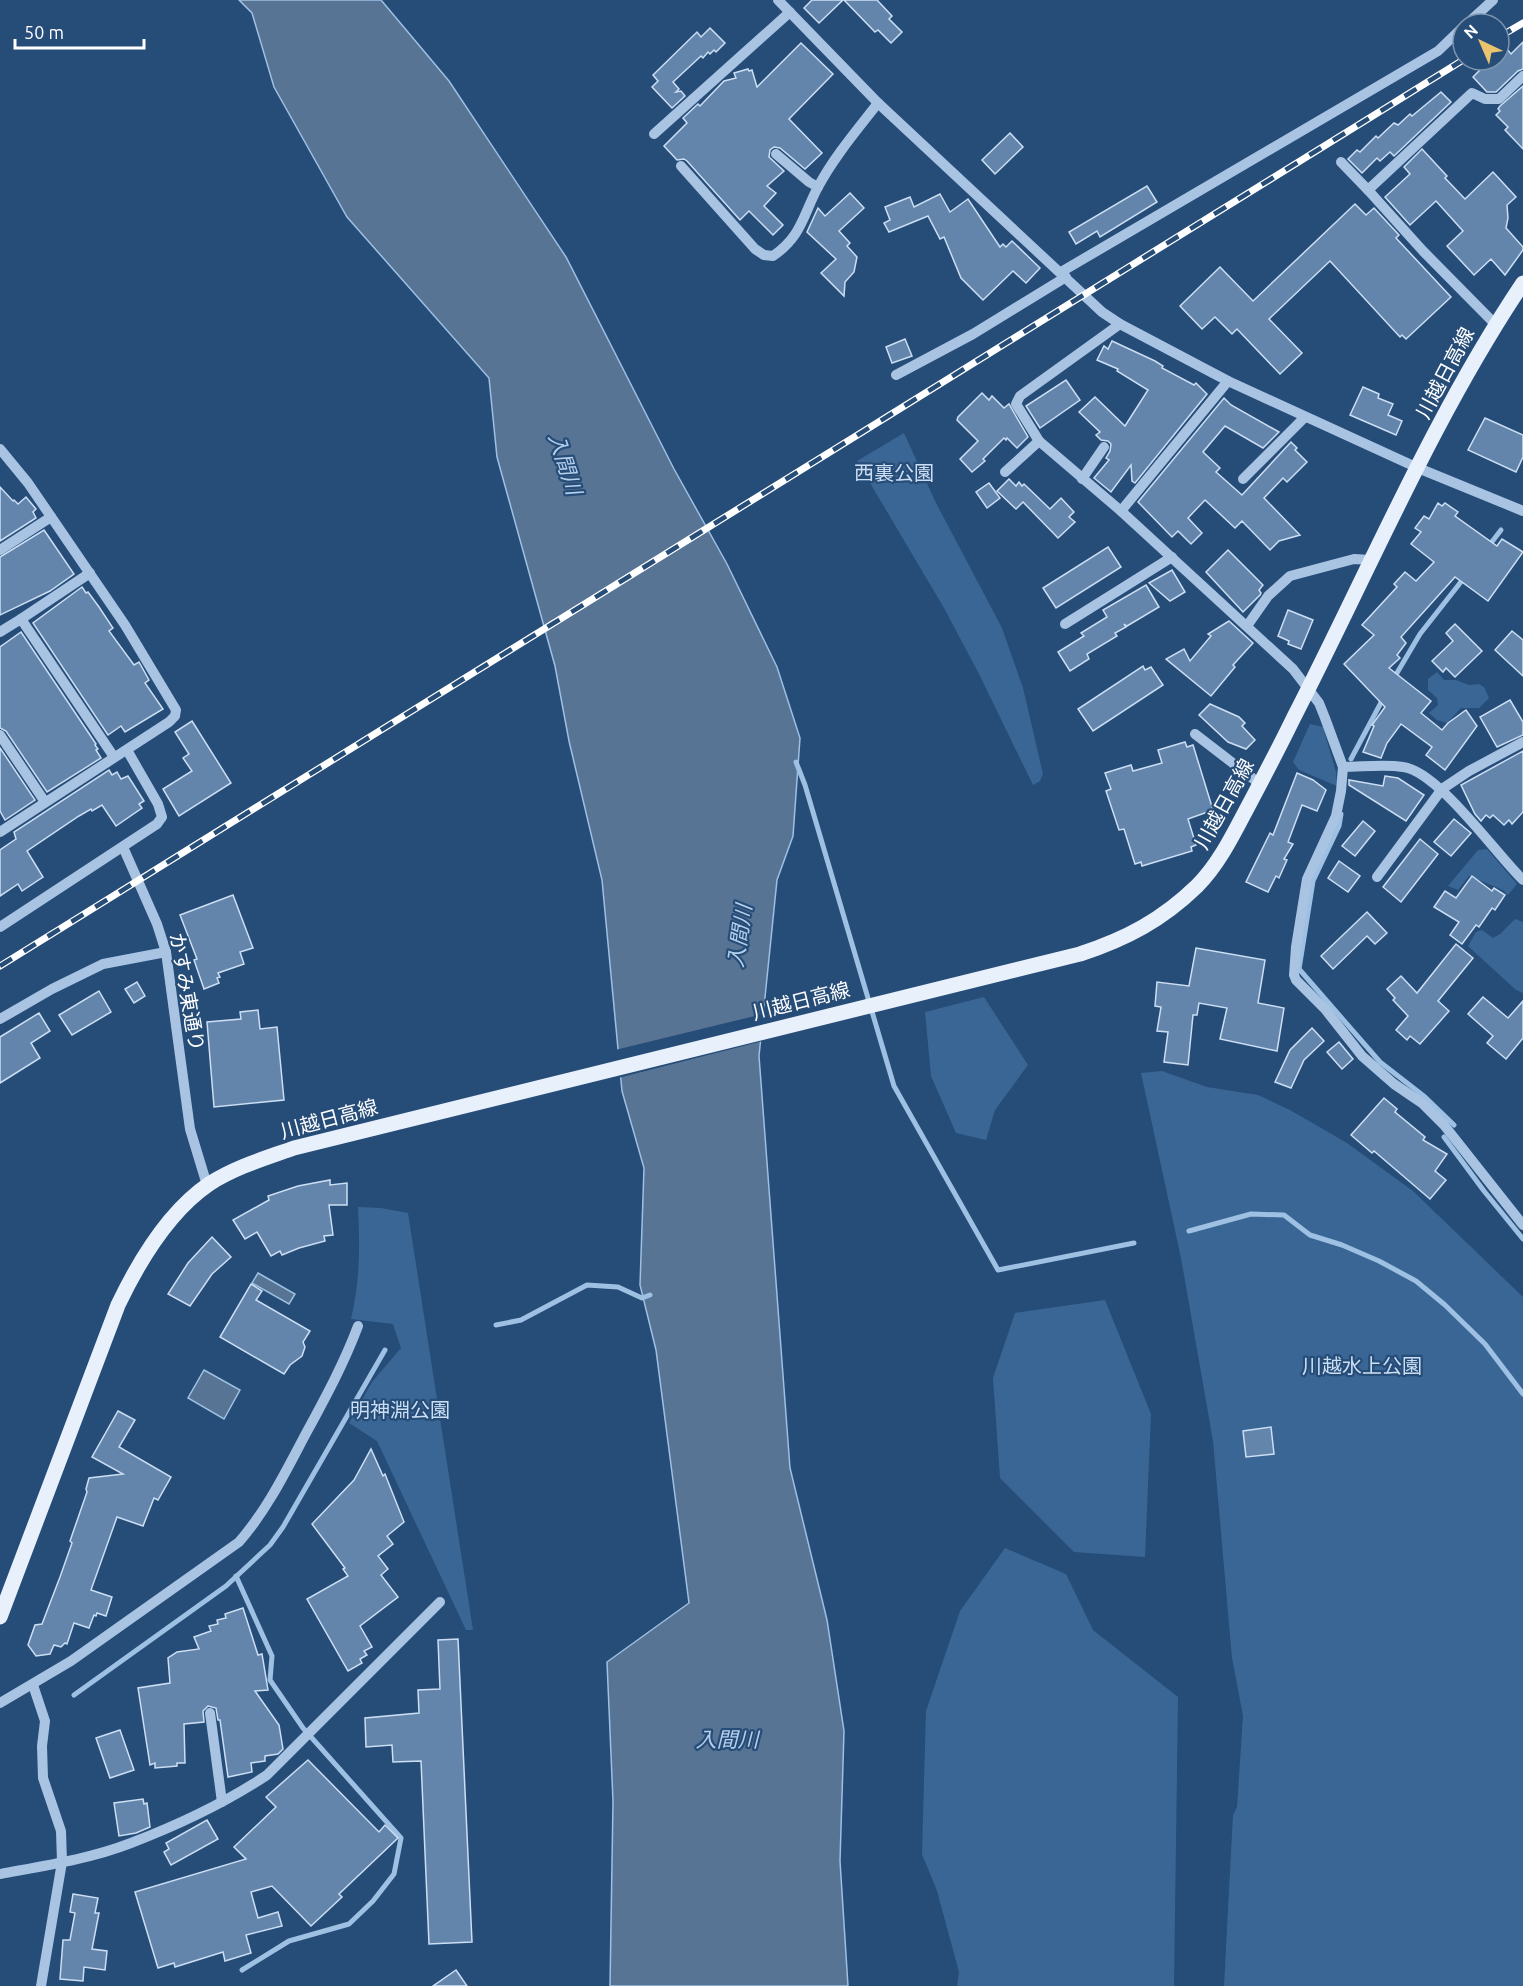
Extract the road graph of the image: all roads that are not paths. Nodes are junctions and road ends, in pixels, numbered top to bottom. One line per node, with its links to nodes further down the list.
1 (1493, 0): 3 (street)
2 (786, 5): 6 (street); 7 (street)
3 (1480, 12)
4 (1451, 39): 13 (street)
5 (1523, 76): 12 (street)
6 (878, 103): 11 (street); 13 (street)
7 (654, 134)
8 (776, 154): 11 (street)
9 (1341, 162): 12 (street)
10 (681, 166): 11 (street)
11 (818, 187)
12 (1368, 190): 16 (street)
13 (1063, 274): 15 (street); 17 (street)
14 (1523, 283): 16 (main road, 川越日高線)
15 (1120, 324): 18 (street); 20 (street)
16 (1495, 324): 23 (main road, 川越日高線)
17 (896, 375)
18 (1228, 381): 19 (street); 27 (street)
19 (1305, 417): 23 (street); 26 (street)
20 (1039, 441): 24 (street); 25 (street)
21 (1104, 447): 25 (street)
22 (0, 449): 29 (street)
23 (1418, 468): 28 (street); 32 (main road, 川越日高線)
24 (1005, 472)
25 (1083, 479): 27 (street)
26 (1243, 479)
27 (1121, 510): 31 (street)
28 (1523, 511)
29 (51, 517): 30 (street); 33 (street)
30 (0, 550)
31 (1172, 557): 35 (street); 36 (street)
32 (1371, 560): 36 (street); 38 (main road, 川越日高線)
33 (90, 573): 34 (street); 42 (street)
34 (21, 619): 37 (street); 43 (street)
35 (1065, 624)
36 (1247, 626): 38 (street)
37 (0, 632)
38 (1309, 689): 44 (street); 45 (main road, 川越日高線)
39 (1195, 734): 45 (street)
40 (1523, 742): 46 (street)
41 (2, 743): 47 (street)
42 (127, 750): 43 (street); 49 (street)
43 (114, 757): 47 (street)
44 (1343, 767): 46 (street); 56 (street)
45 (1260, 784): 55 (main road, 川越日高線)
46 (1442, 789): 50 (street); 51 (street)
47 (45, 802): 48 (street)
48 (0, 832)
49 (123, 847): 52 (street); 53 (street, かすみ東通り)
50 (1377, 877)
51 (1523, 880)
52 (0, 927)
53 (166, 952): 54 (street); 55 (street, かすみ東通り)
54 (0, 1018)
55 (207, 1185): 59 (main road, 川越日高線)
56 (1523, 1225)
57 (358, 1326): 60 (street)
58 (440, 1602): 63 (street)
59 (0, 1617)
60 (33, 1685): 61 (street); 64 (street)
61 (0, 1703)
62 (210, 1713): 63 (street)
63 (222, 1802): 64 (street)
64 (62, 1862): 65 (street); 66 (street)
65 (0, 1874)
66 (41, 1986)

